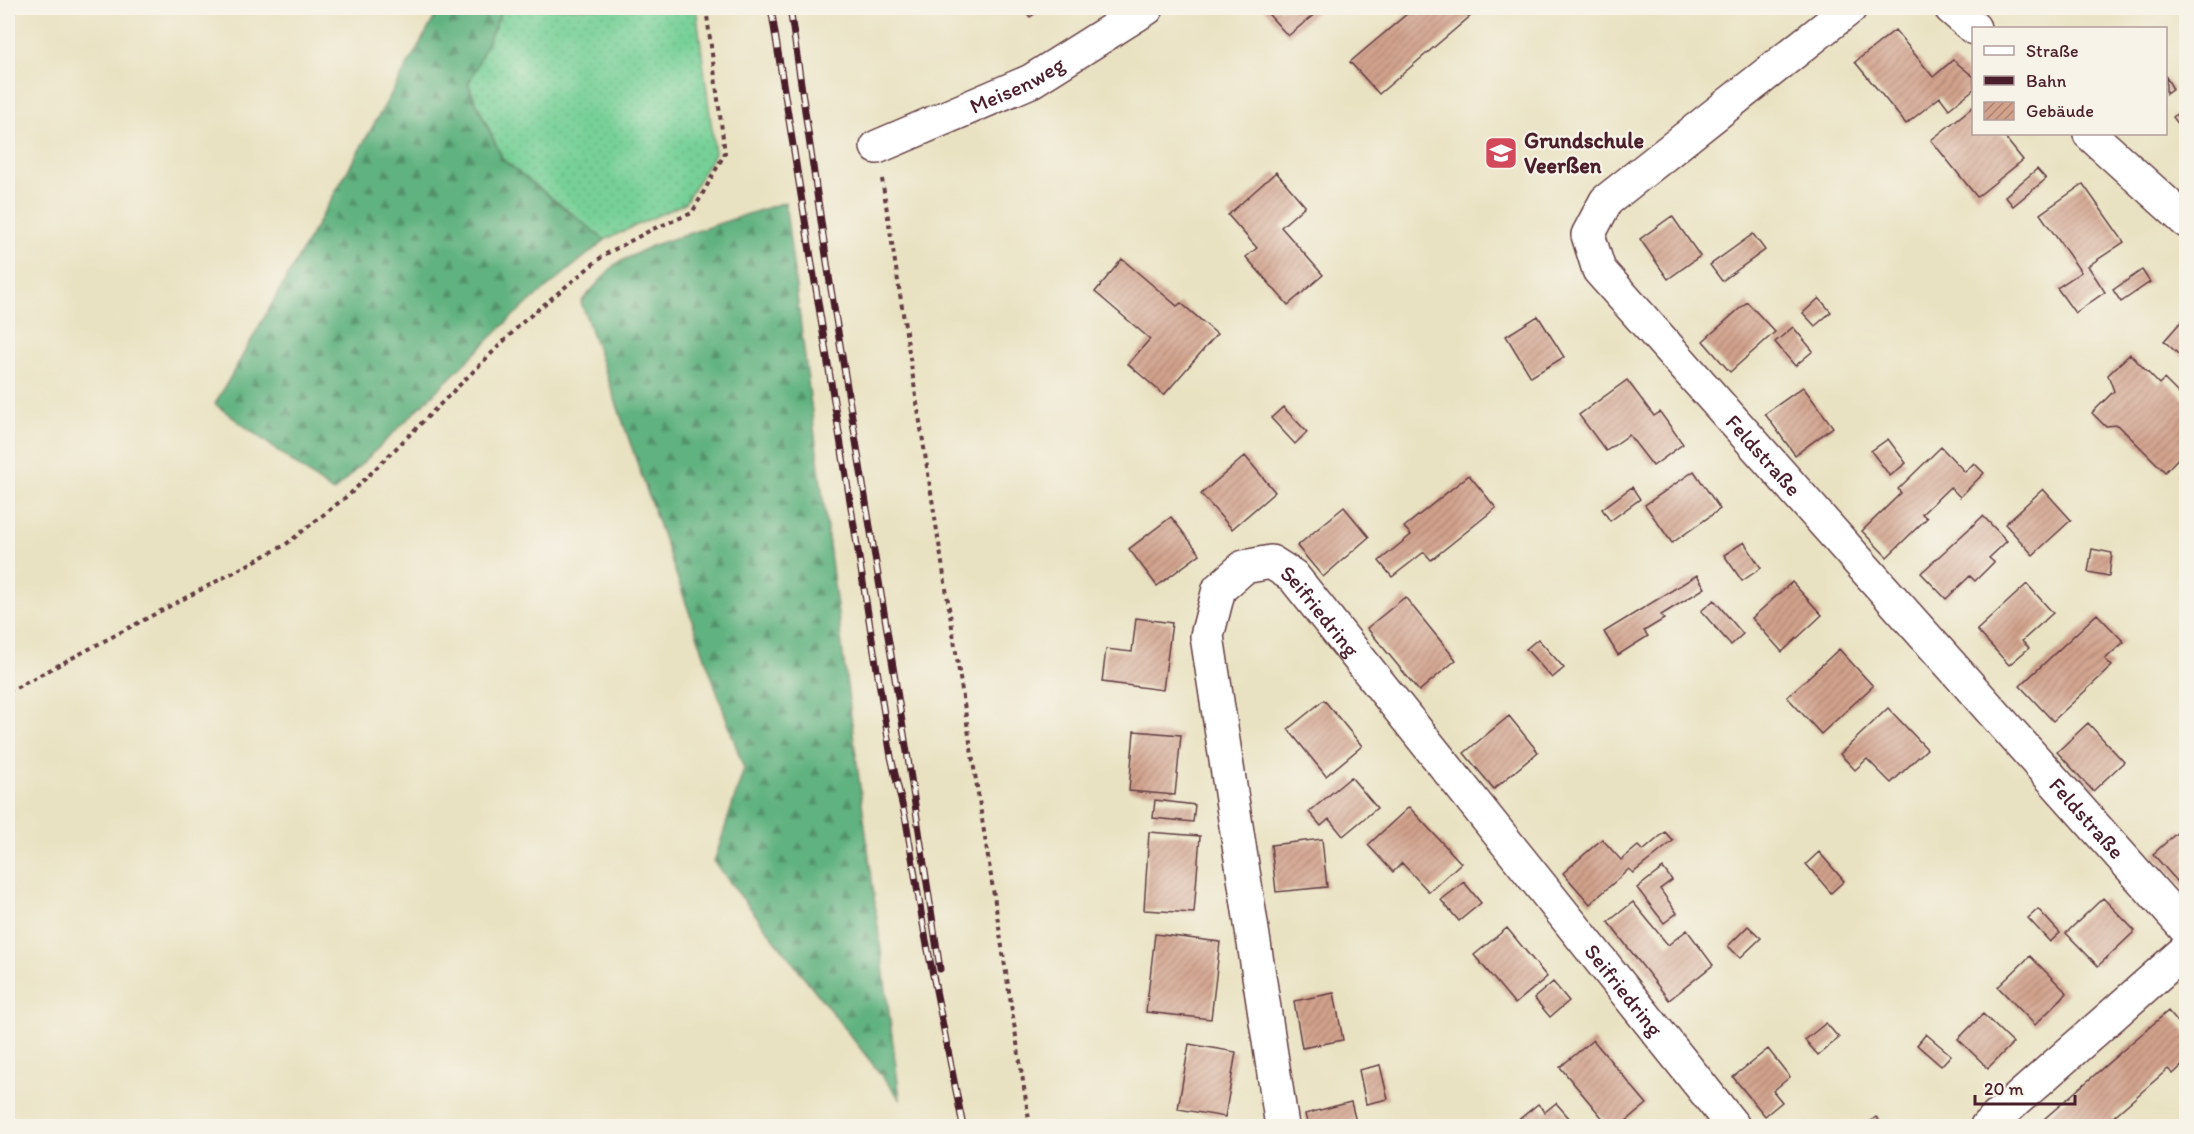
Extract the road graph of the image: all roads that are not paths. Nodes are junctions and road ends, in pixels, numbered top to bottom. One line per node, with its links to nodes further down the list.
1 (1148, 8): 6 (street, Meisenweg)
2 (1850, 8): 8 (street, Feldstraße)
3 (1951, 8): 4 (street)
4 (1973, 27)
5 (2091, 135): 7 (street)
6 (877, 147)
7 (2187, 221)
8 (2187, 929)
9 (2187, 950): 12 (street)
10 (1718, 1121): 11 (street, Seifriedring)
11 (1282, 1126)
12 (1988, 1126)

